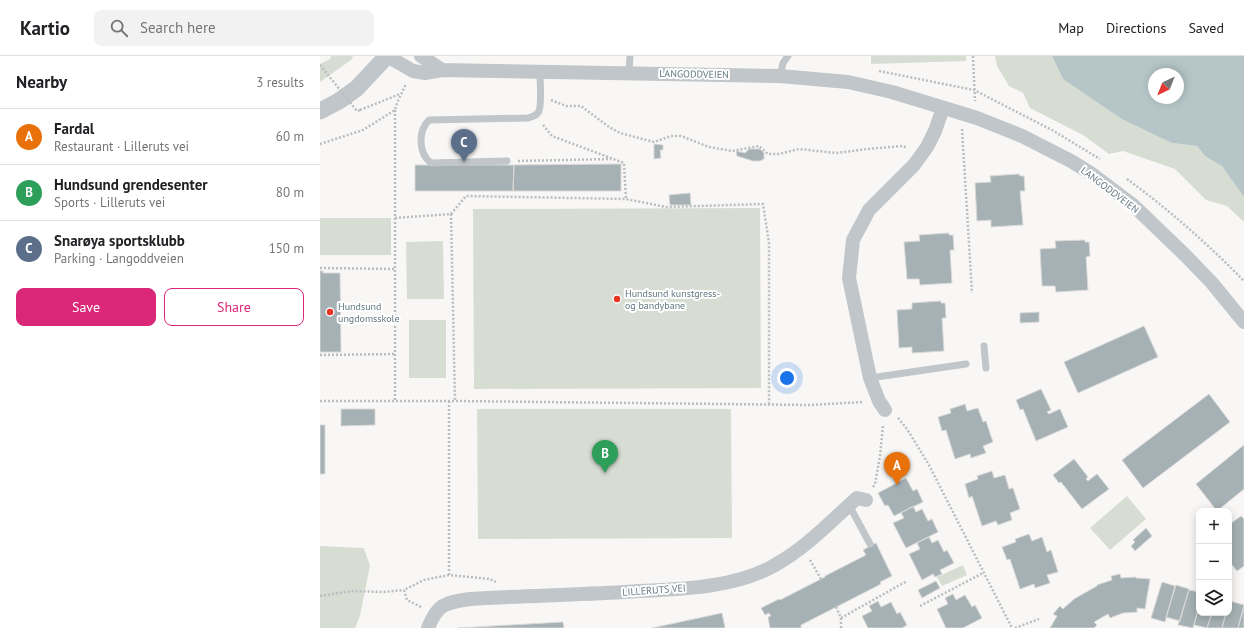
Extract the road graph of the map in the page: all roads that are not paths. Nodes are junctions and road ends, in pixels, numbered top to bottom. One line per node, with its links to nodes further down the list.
1 (387, 56): 5 (street, LANGODDVEIEN); 10 (street)
2 (421, 56): 5 (street)
3 (630, 56): 7 (lane)
4 (788, 56): 8 (lane)
5 (442, 70): 6 (street, LANGODDVEIEN)
6 (540, 73): 7 (street, LANGODDVEIEN); 11 (lane)
7 (629, 73): 8 (street, LANGODDVEIEN)
8 (780, 76): 9 (street, LANGODDVEIEN)
9 (943, 108): 12 (street, LANGODDVEIEN); 16 (street)
10 (320, 111)
11 (507, 162)
12 (1244, 322)
13 (984, 346): 15 (lane)
14 (966, 364): 16 (lane)
15 (986, 368)
16 (870, 378): 17 (street)
17 (882, 406)
18 (866, 500): 19 (street, LILLERUTS VEI)
19 (849, 505): 20 (lane); 21 (street, LILLERUTS VEI)
20 (870, 544)
21 (428, 628)

